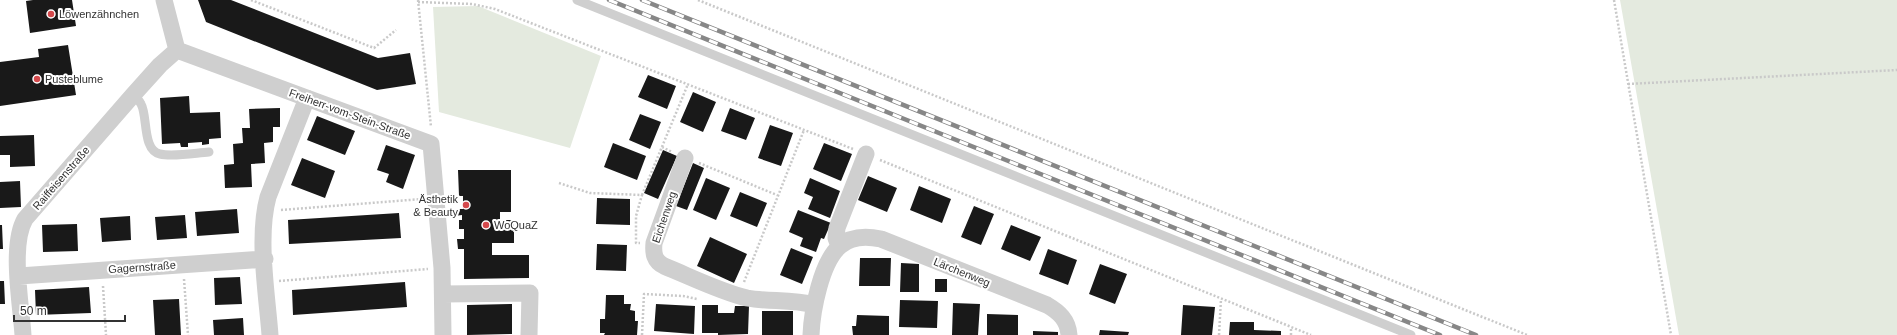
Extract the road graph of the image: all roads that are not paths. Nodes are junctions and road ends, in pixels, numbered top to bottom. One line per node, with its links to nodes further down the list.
1 (164, 0): 3 (street)
2 (577, 0): 20 (lane)
3 (177, 50): 4 (street, Raiffeisenstraße); 5 (street, Freiherr-vom-Stein-Straße)
4 (133, 95): 6 (lane); 11 (street, Raiffeisenstraße)
5 (307, 98): 10 (street); 12 (street, Freiherr-vom-Stein-Straße)
6 (210, 152)
7 (866, 154): 9 (street)
8 (686, 158): 13 (street, Eichenweg)
9 (840, 246): 13 (street); 19 (street, Lärchenweg)
10 (265, 259): 11 (street, Gagernstraße); 15 (street)
11 (19, 276): 14 (street, Raiffeisenstraße)
12 (443, 294): 16 (street); 17 (street)
13 (814, 305): 18 (street)
14 (23, 335)
15 (270, 335)
16 (443, 335)
17 (529, 335)
18 (811, 335)
19 (1069, 335)
20 (1411, 335)

